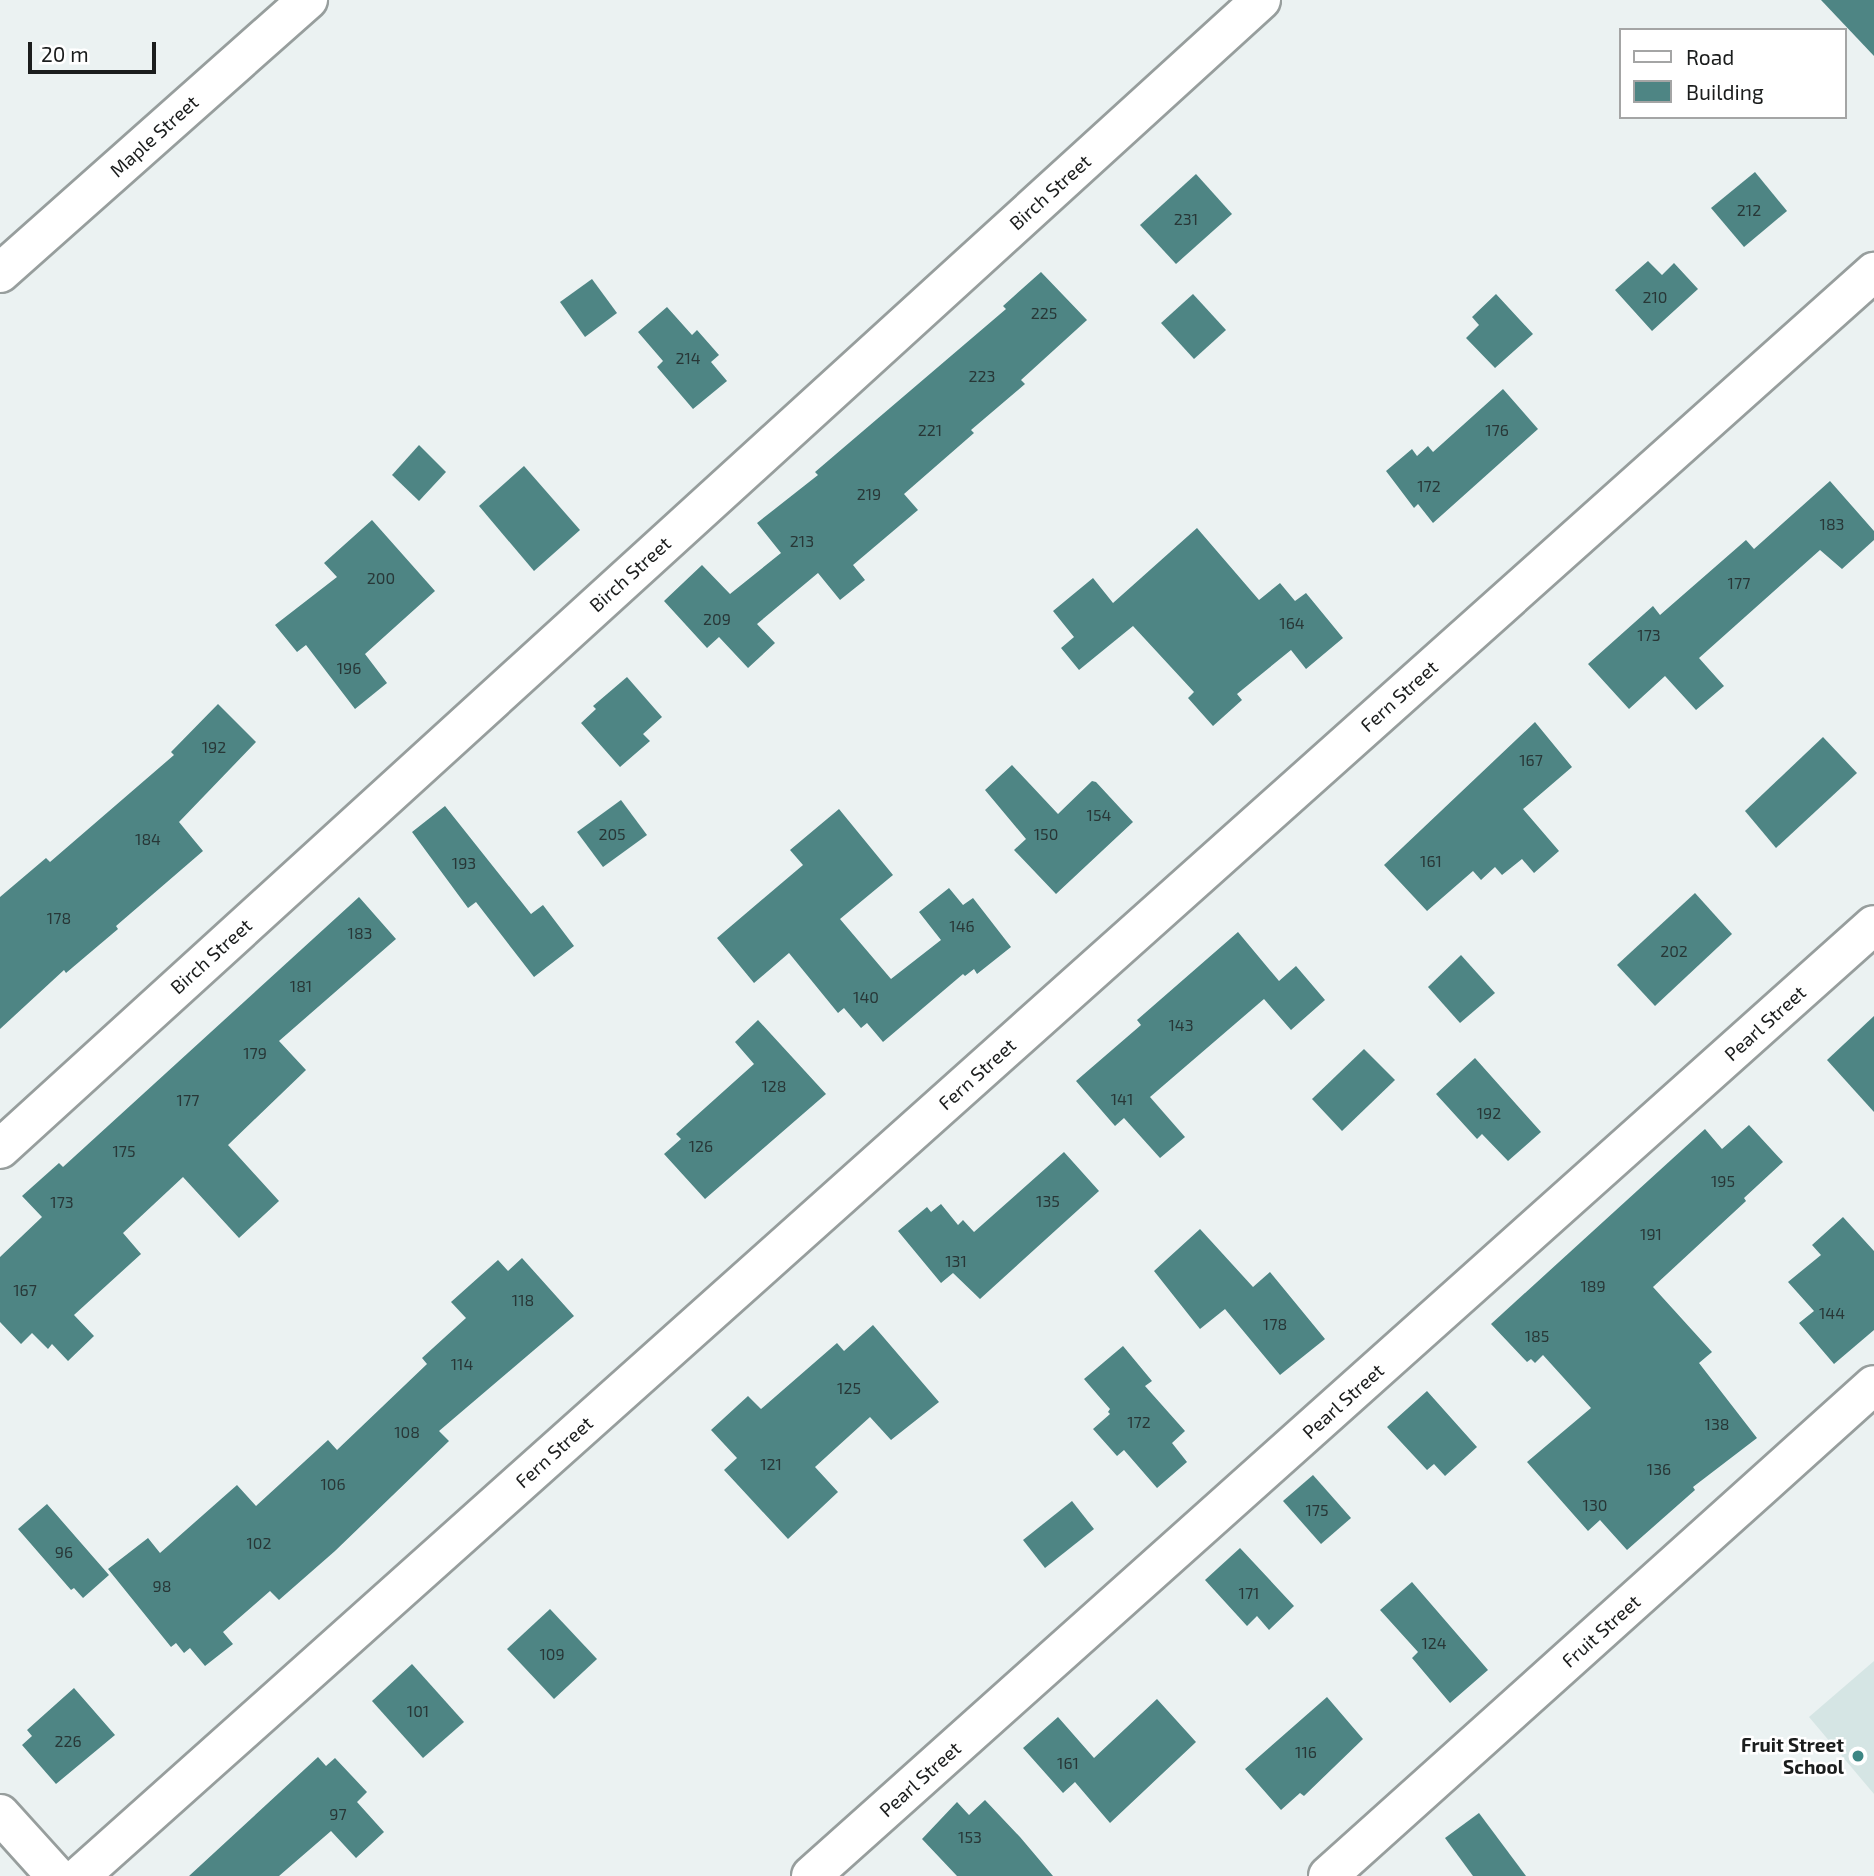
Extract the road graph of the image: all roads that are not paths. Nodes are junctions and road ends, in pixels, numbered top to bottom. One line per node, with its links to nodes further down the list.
1 (308, 0): 4 (street, Maple Street)
2 (1261, 0): 6 (street, Birch Street)
3 (1874, 272): 10 (street, Fern Street)
4 (0, 273)
5 (1874, 925): 11 (street, Pearl Street)
6 (0, 1149)
7 (1874, 1385): 12 (street, Fruit Street)
8 (0, 1814): 9 (street)
9 (56, 1876)
10 (79, 1876)
11 (811, 1876)
12 (1328, 1876)

